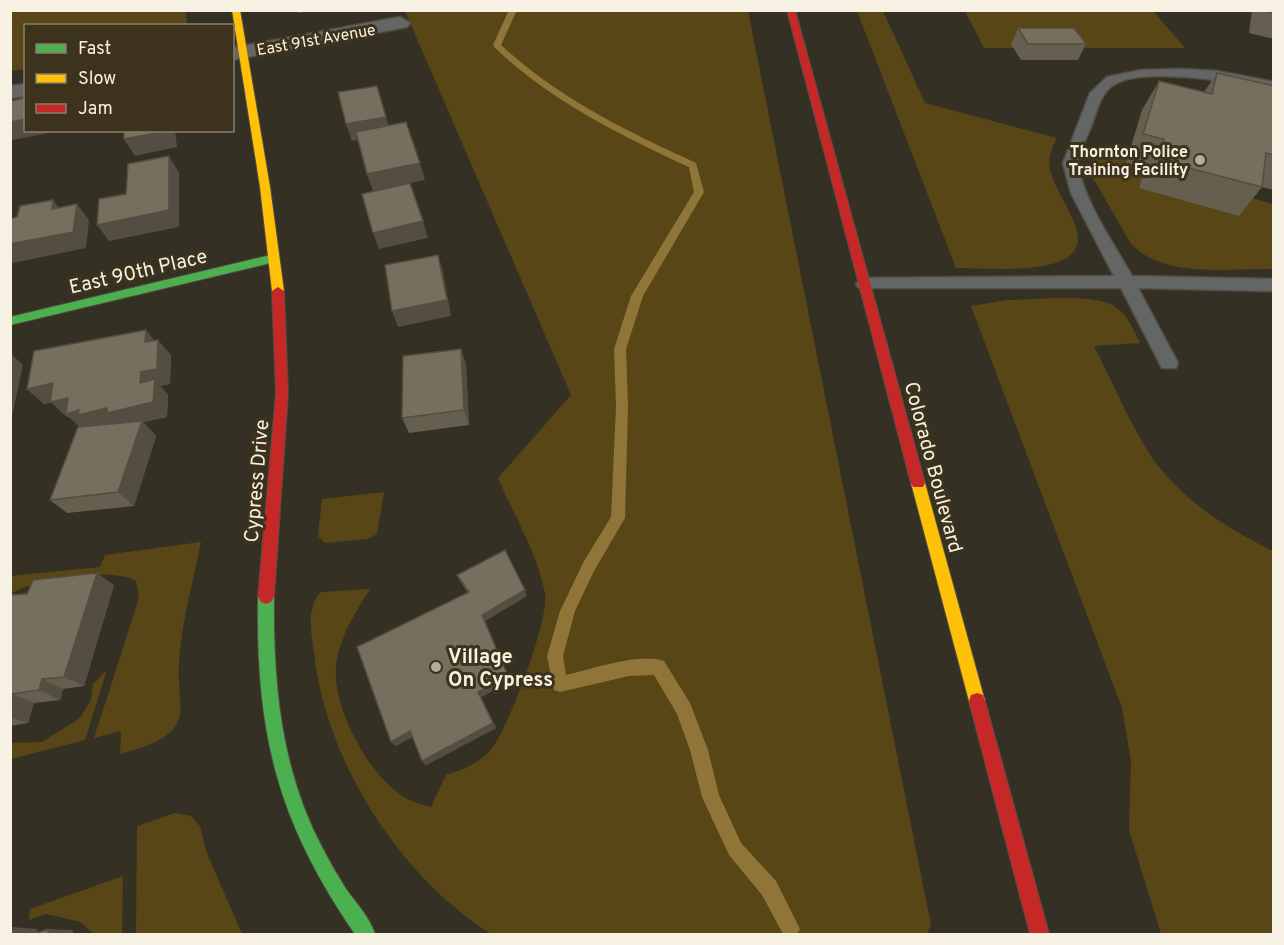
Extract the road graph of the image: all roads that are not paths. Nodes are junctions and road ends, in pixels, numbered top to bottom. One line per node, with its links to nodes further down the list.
1 (236, 10): 4 (street, Cypress Drive)
2 (791, 10): 8 (street, Colorado Boulevard)
3 (400, 23): 4 (street, East 91st Avenue)
4 (237, 53): 6 (street, Cypress Drive)
5 (1274, 86): 7 (lane)
6 (275, 258): 10 (street, East 90th Place); 12 (street, Cypress Drive)
7 (1124, 282): 8 (lane); 9 (lane); 11 (lane)
8 (865, 284): 13 (street, Colorado Boulevard)
9 (1274, 285)
10 (10, 321)
11 (1169, 363)
12 (366, 934)
13 (1040, 934)

